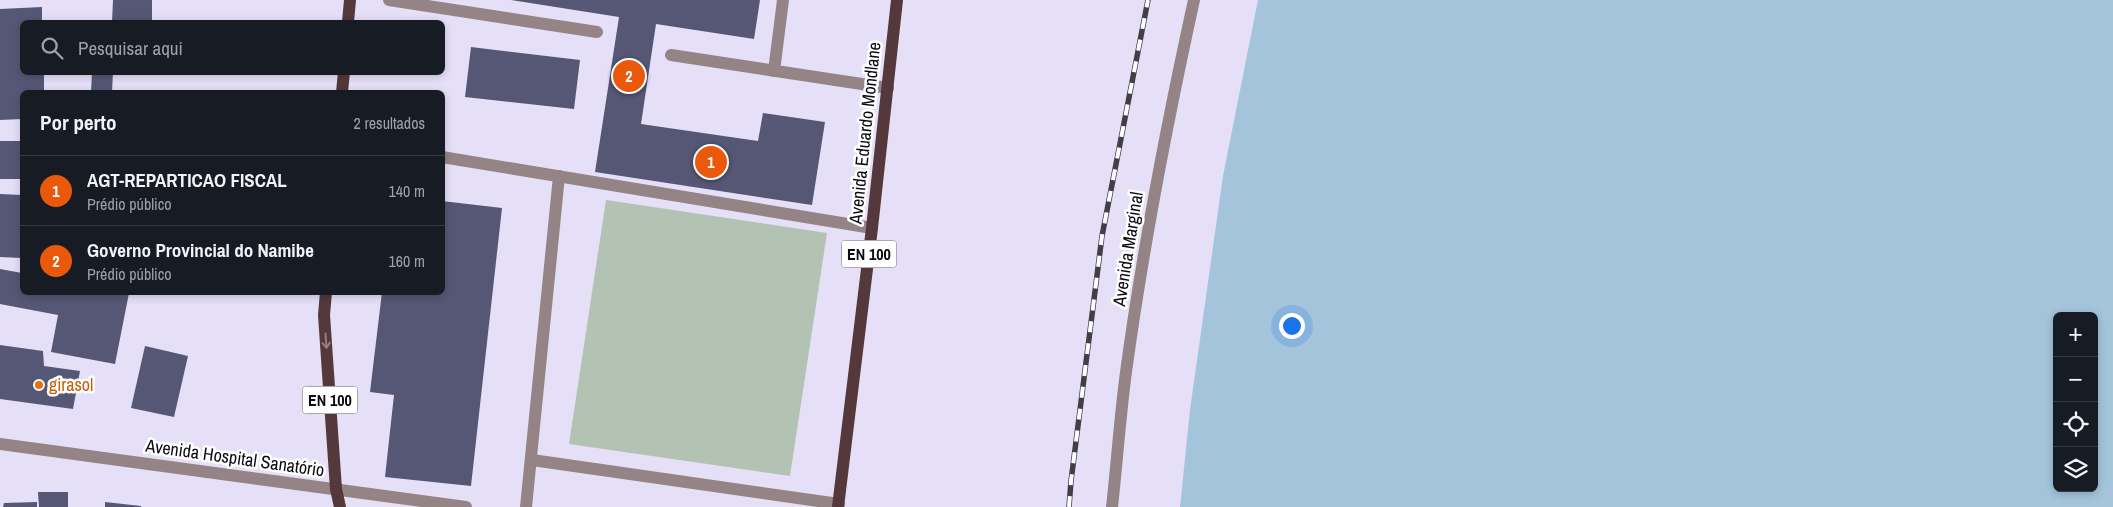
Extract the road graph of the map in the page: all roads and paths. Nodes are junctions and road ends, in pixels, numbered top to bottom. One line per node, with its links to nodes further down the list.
1 (350, 0): 6 (main road)
2 (388, 0): 7 (street)
3 (783, 0): 9 (street)
4 (897, 0): 11 (main road, Avenida Eduardo Mondlane / EN 100)
5 (1194, 0): 24 (street, Avenida Marginal)
6 (348, 20)
7 (597, 32)
8 (671, 55): 9 (street)
9 (774, 71): 11 (street)
10 (344, 75): 12 (main road)
11 (888, 88): 15 (main road, Avenida Eduardo Mondlane / EN 100)
12 (342, 90)
13 (445, 157): 14 (street)
14 (559, 176): 15 (street); 18 (street)
15 (872, 228): 20 (main road, Avenida Eduardo Mondlane / EN 100)
16 (326, 295): 19 (main road, EN 100, one-way to 19)
17 (0, 444): 19 (street, Avenida Hospital Sanatório)
18 (532, 460): 20 (street); 23 (street)
19 (336, 489): 21 (main road, EN 100); 22 (street, Avenida Hospital Sanatório)
20 (839, 505)
21 (340, 507)
22 (466, 507)
23 (526, 507)
24 (1112, 507)

